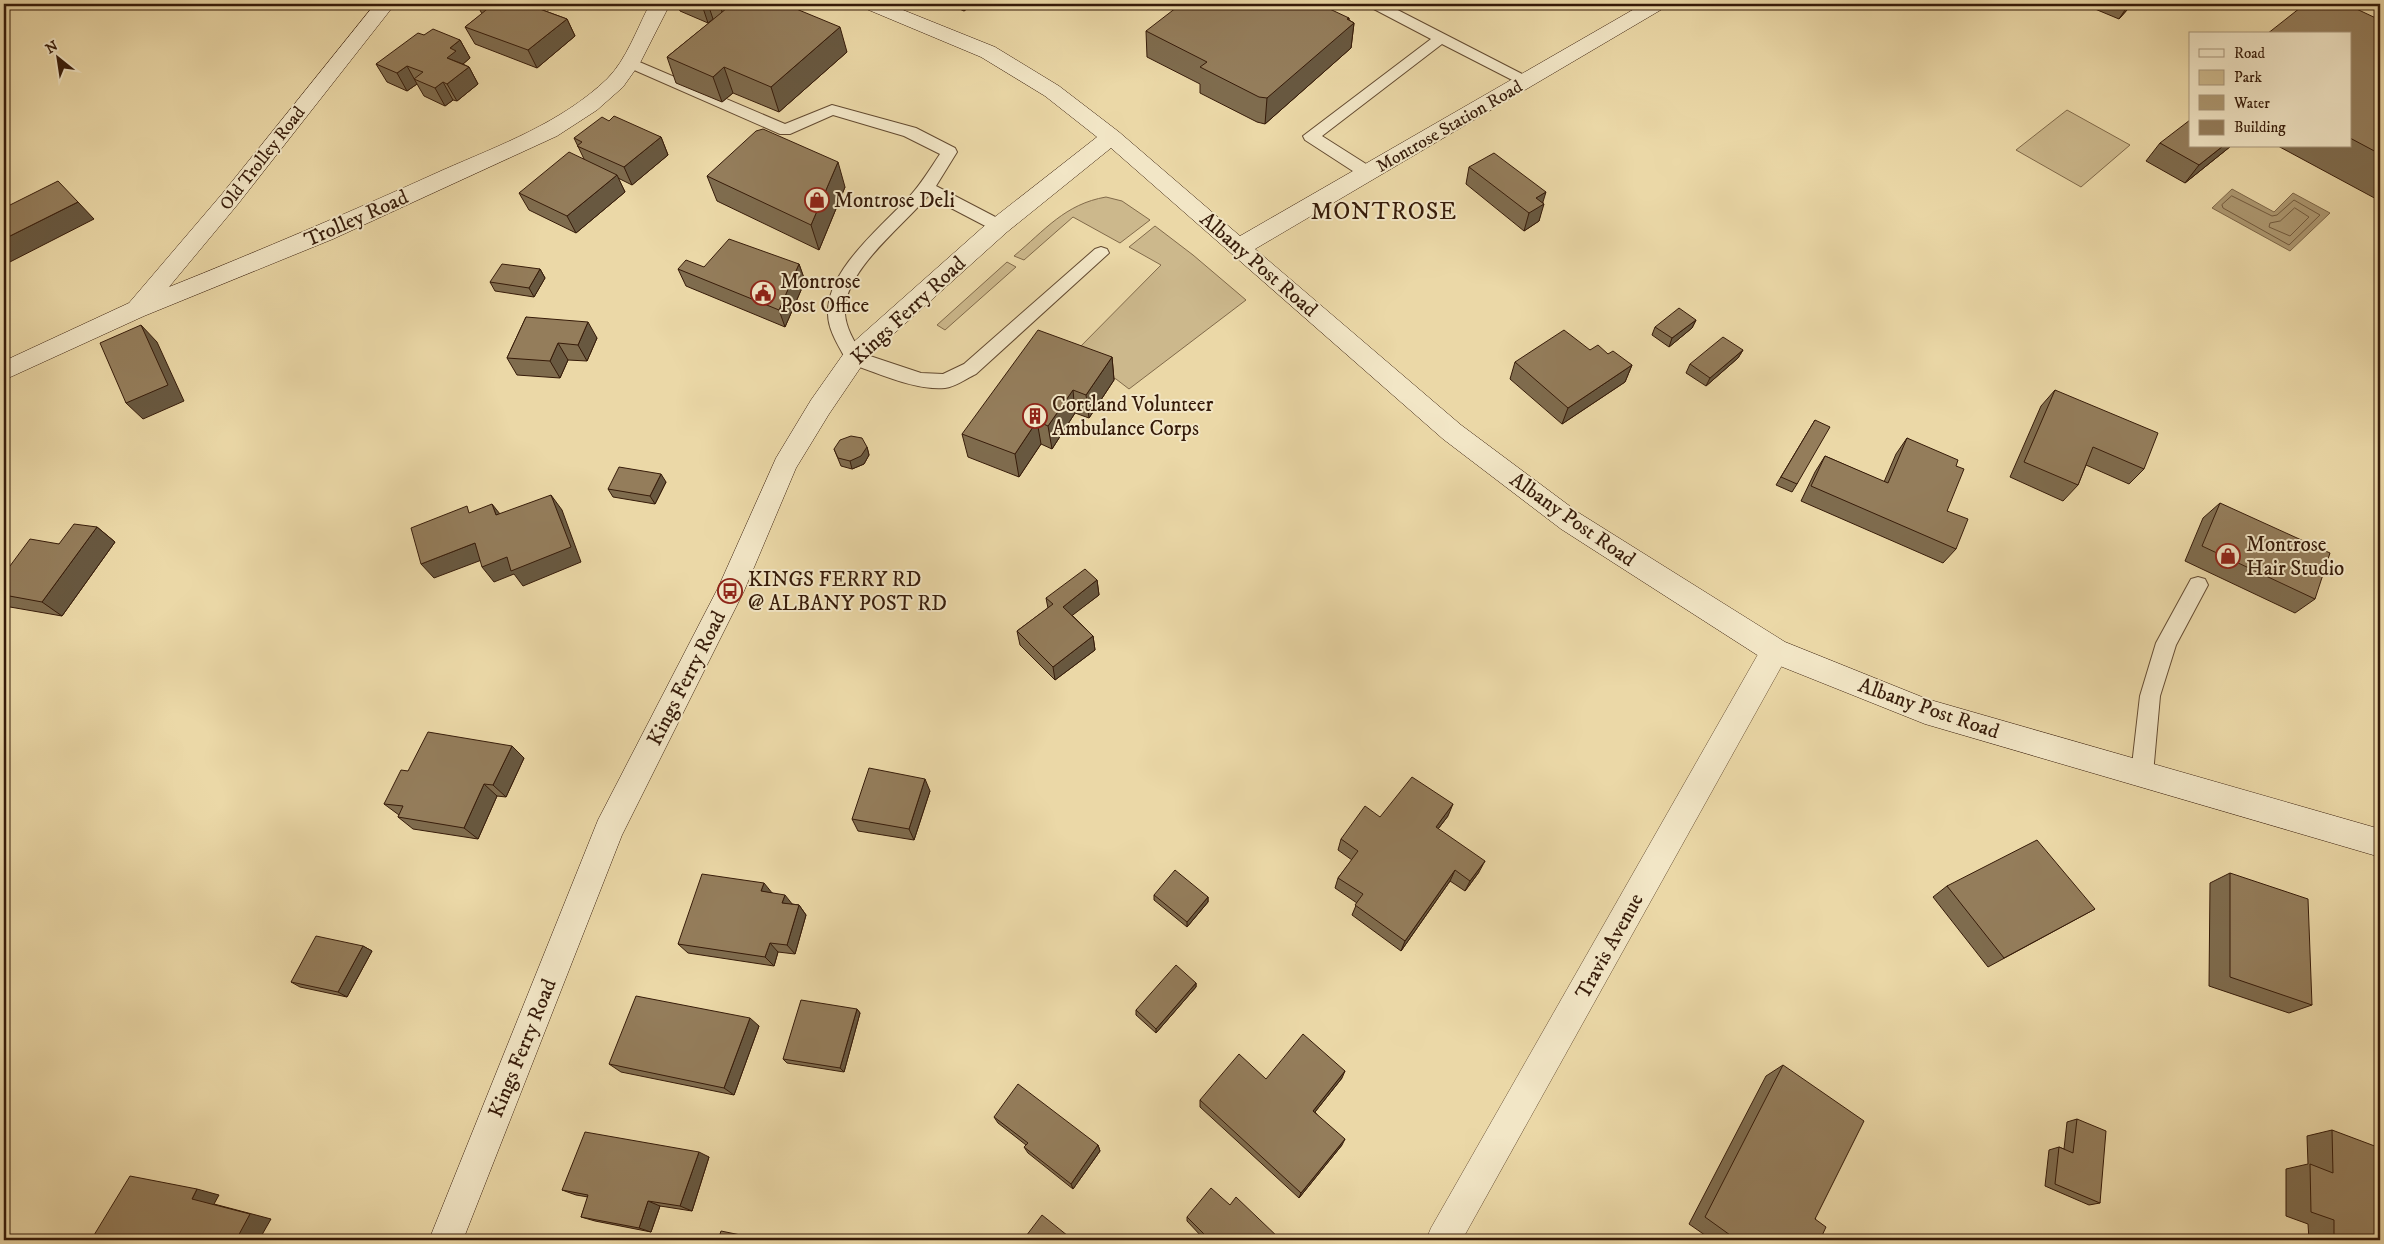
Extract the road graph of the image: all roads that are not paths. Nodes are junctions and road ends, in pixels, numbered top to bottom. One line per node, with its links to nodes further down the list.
1 (385, 4): 15 (street, Old Trolley Road)
2 (660, 4): 7 (street, Trolley Road)
3 (871, 4): 9 (street, Albany Post Road)
4 (1375, 4): 6 (lane)
5 (1658, 4): 8 (street, Montrose Station Road)
6 (1441, 38): 8 (lane); 10 (lane)
7 (630, 63): 11 (lane); 15 (street, Trolley Road)
8 (1525, 81): 10 (street, Montrose Station Road)
9 (1112, 137): 12 (street, Kings Ferry Road); 13 (street, Albany Post Road)
10 (1368, 173): 13 (street, Montrose Station Road)
11 (926, 188): 12 (lane); 16 (lane)
12 (999, 226): 16 (street, Kings Ferry Road)
13 (1240, 247): 19 (street, Albany Post Road)
14 (1101, 253): 16 (lane)
15 (136, 310): 17 (street, Trolley Road)
16 (854, 358): 22 (street, Kings Ferry Road)
17 (4, 371)
18 (2198, 585): 20 (lane)
19 (1775, 651): 20 (street, Albany Post Road); 23 (street, Travis Avenue)
20 (2142, 774): 21 (street, Albany Post Road)
21 (2380, 843)
22 (446, 1240)
23 (1443, 1240)

